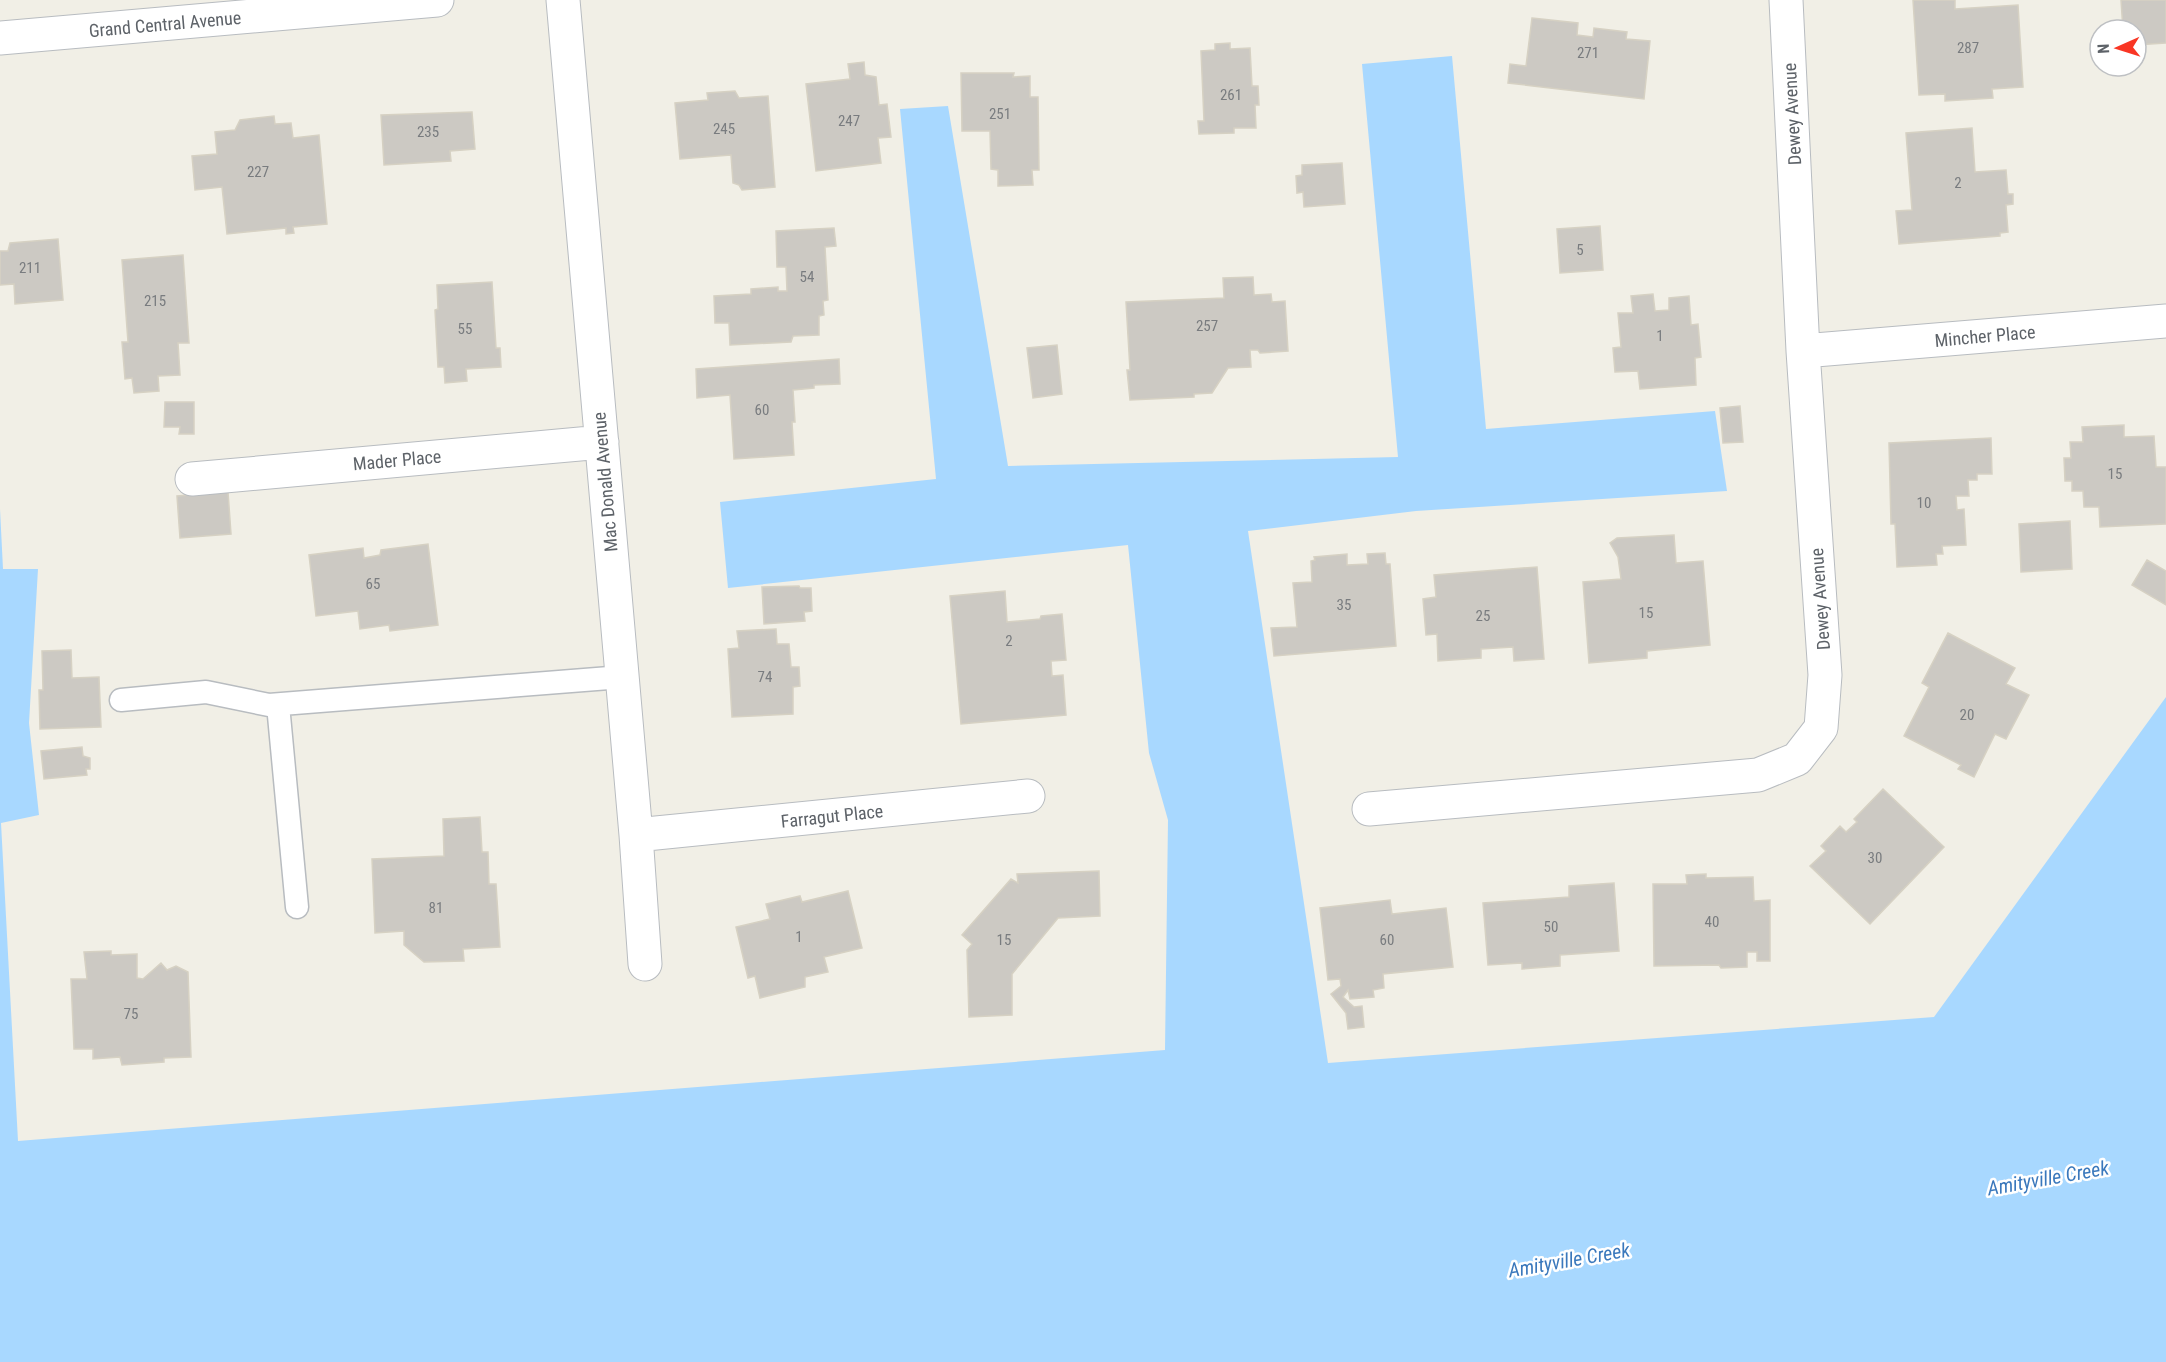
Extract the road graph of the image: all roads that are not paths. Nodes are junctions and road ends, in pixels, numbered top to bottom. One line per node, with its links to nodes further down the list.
1 (437, 0): 4 (street, Grand Central Avenue)
2 (563, 0): 7 (street, Mac Donald Avenue)
3 (1786, 0): 6 (street, Dewey Avenue)
4 (0, 38)
5 (2166, 321): 6 (street, Mincher Place)
6 (1803, 351): 13 (street, Dewey Avenue)
7 (602, 441): 8 (street, Mader Place); 9 (street, Mac Donald Avenue)
8 (192, 479)
9 (622, 676): 11 (lane); 14 (street, Mac Donald Avenue)
10 (121, 700): 11 (lane)
11 (278, 705): 15 (lane)
12 (1028, 796): 14 (street, Farragut Place)
13 (1369, 809)
14 (636, 835): 16 (street, Mac Donald Avenue)
15 (297, 907)
16 (645, 964)

